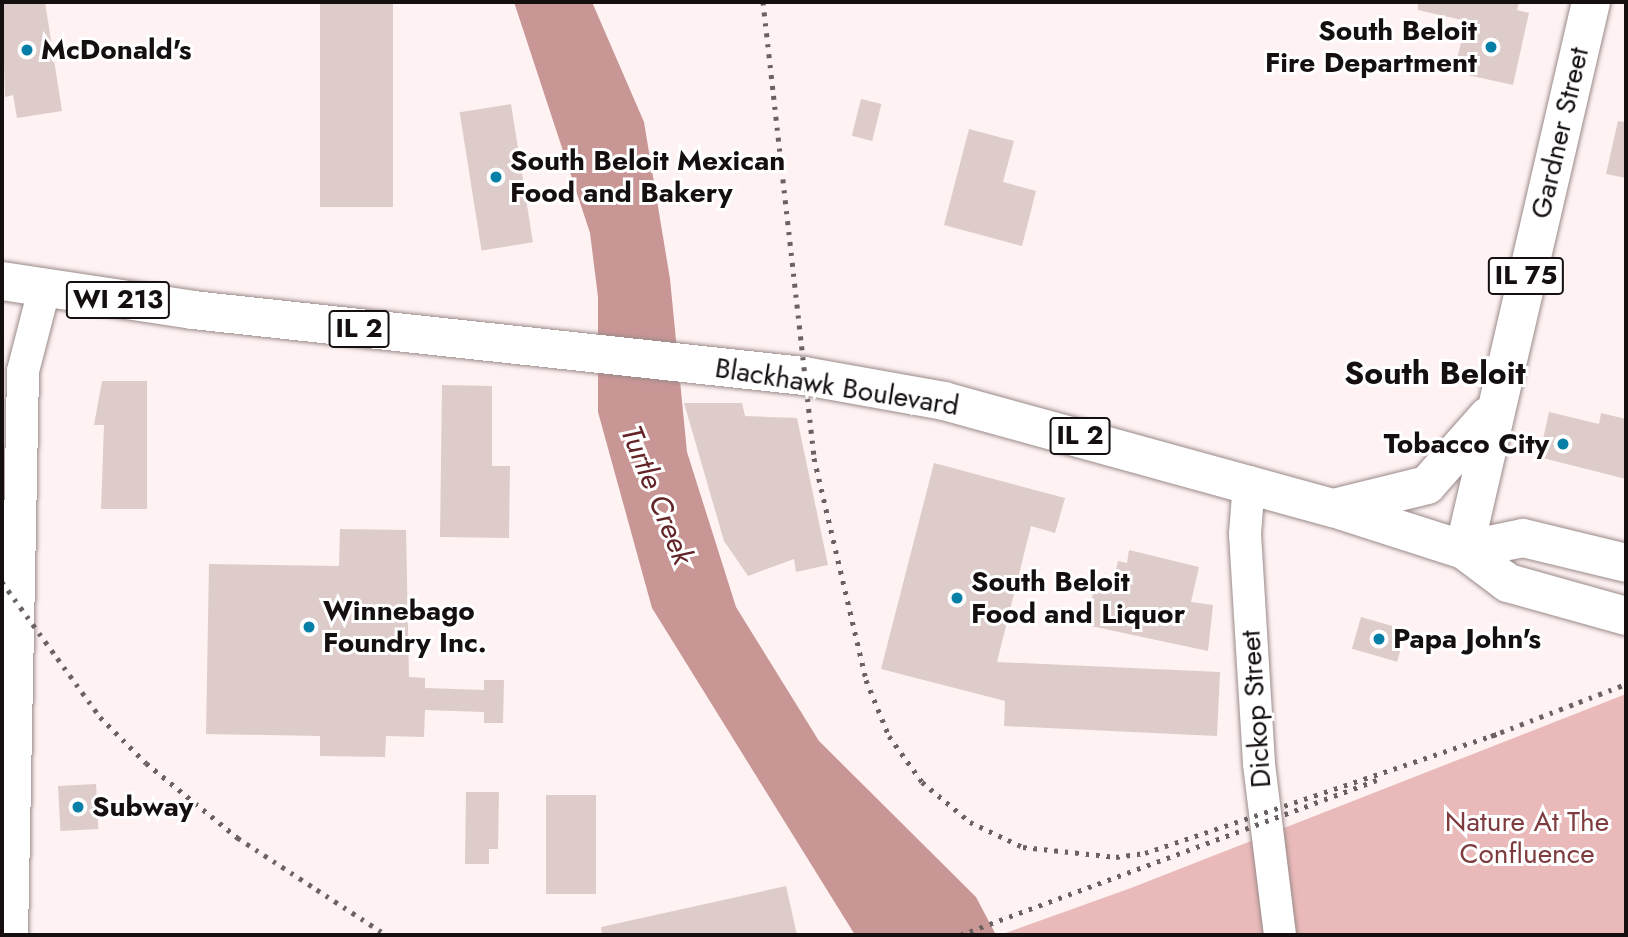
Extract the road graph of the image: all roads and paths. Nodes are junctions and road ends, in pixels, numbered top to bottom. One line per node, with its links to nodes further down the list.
1 (1591, 2): 5 (main road, Gardner Street / IL 75)
2 (2, 281): 3 (main road, WI 213)
3 (44, 290): 4 (main road, WI 213); 11 (street)
4 (192, 310): 6 (main road, Blackhawk Boulevard / IL 2)
5 (1494, 409): 7 (main road); 8 (main road, Gardner Street / IL 75)
6 (1249, 482): 7 (main road, Blackhawk Boulevard / IL 2); 14 (street, Dickop Street)
7 (1333, 508): 8 (main road, Blackhawk Boulevard / IL 2)
8 (1464, 550): 9 (main road, Blackhawk Boulevard / IL 2); 10 (main road, Blackhawk Boulevard / IL 2)
9 (1626, 563)
10 (1626, 616)
11 (8, 755): 12 (street)
12 (8, 796): 13 (street)
13 (12, 935)
14 (1280, 935)

